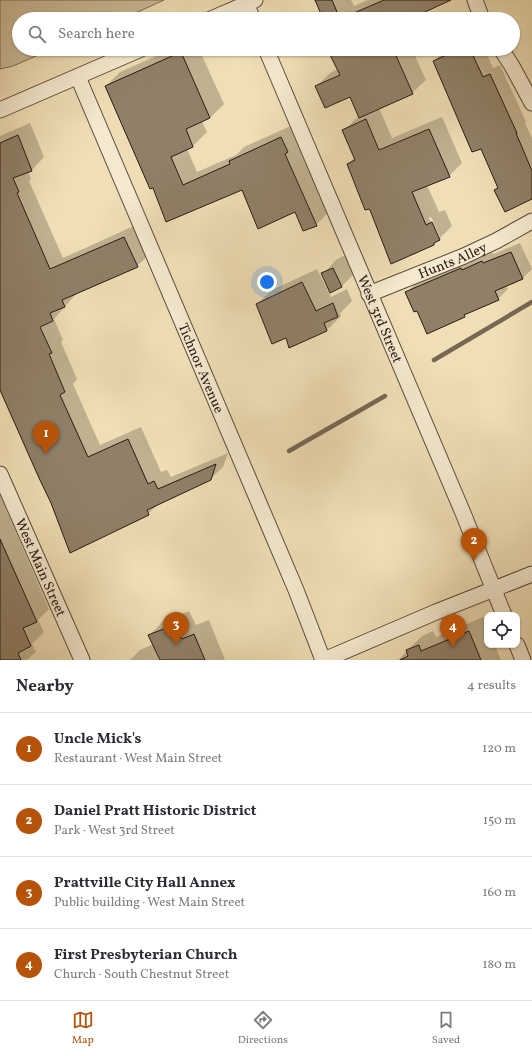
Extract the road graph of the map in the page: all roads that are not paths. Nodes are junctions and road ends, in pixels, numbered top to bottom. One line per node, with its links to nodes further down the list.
1 (475, 0): 5 (street)
2 (251, 2): 3 (street); 4 (street)
3 (227, 12)
4 (252, 12)
5 (479, 12)
6 (124, 56): 9 (street)
7 (269, 56): 13 (street, West 3rd Street)
8 (506, 56): 10 (street)
9 (78, 77): 11 (street); 20 (street, Tichnor Avenue)
10 (532, 104)
11 (0, 110)
12 (532, 221): 13 (street, Hunts Alley)
13 (369, 294): 16 (street, West 3rd Street)
14 (0, 474): 19 (street, West Main Street)
15 (532, 574): 16 (street)
16 (494, 590): 17 (street, West 3rd Street); 20 (street)
17 (503, 612)
18 (518, 648): 21 (street)
19 (82, 660)
20 (323, 660)
21 (523, 660)

